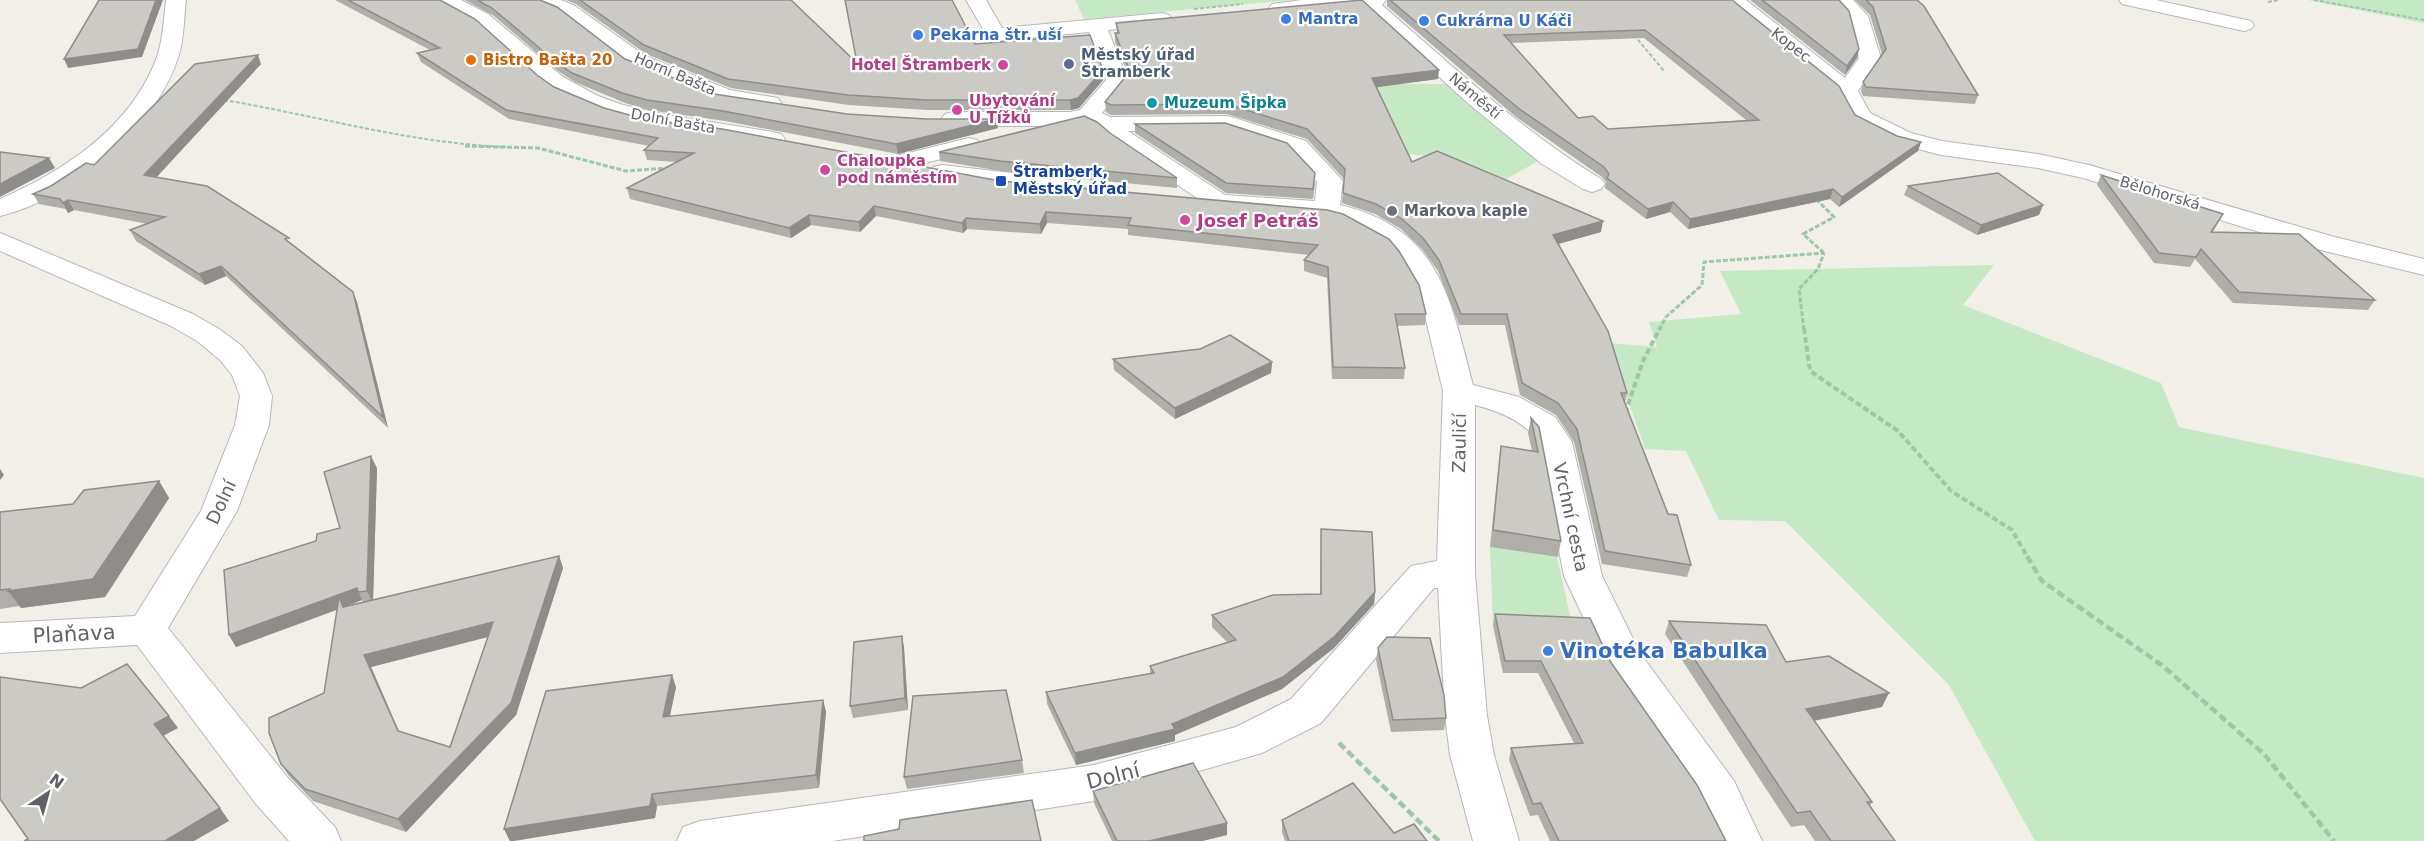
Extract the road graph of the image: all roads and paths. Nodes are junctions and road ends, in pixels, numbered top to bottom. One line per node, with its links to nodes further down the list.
1 (176, 0): 31 (street)
2 (446, 0): 24 (street, Dolní Bašta)
3 (545, 0): 20 (street, Horní Bašta)
4 (976, 0): 14 (street)
5 (1364, 0): 11 (street)
6 (1376, 0): 26 (street, Náměstí)
7 (1734, 0): 18 (street, Kopec)
8 (1842, 0): 18 (street)
9 (2129, 0): 15 (street)
10 (2314, 0): 13 (path)
11 (1255, 10)
12 (1183, 17): 14 (street)
13 (2424, 20)
14 (1096, 25): 23 (street)
15 (2244, 25)
16 (1627, 27): 17 (path)
17 (1664, 71)
18 (1847, 92): 21 (street, Kopec)
19 (219, 101): 25 (path)
20 (795, 107)
21 (1861, 117): 35 (street, Bělohorská)
22 (927, 119): 23 (street)
23 (1088, 119): 27 (street); 30 (street, Zauličí); 32 (street)
24 (792, 143)
25 (626, 171)
26 (1592, 184)
27 (1094, 190)
28 (1812, 195): 34 (path)
29 (1174, 198): 30 (street, Zauličí)
30 (1220, 202): 32 (street, Zauličí)
31 (0, 208)
32 (1327, 210): 36 (street, Zauličí)
33 (0, 241): 39 (street, Dolní)
34 (1824, 253): 37 (path); 47 (path)
35 (2424, 267)
36 (1459, 391): 38 (street, Zauličí); 46 (street, Vrchní cesta)
37 (1618, 417)
38 (1456, 574): 41 (street, Dolní); 45 (street, Zauličí)
39 (147, 630): 40 (street, Plaňava); 42 (street)
40 (0, 638)
41 (1306, 711): 43 (street, Dolní); 44 (path)
42 (318, 841)
43 (700, 841)
44 (1439, 841)
45 (1496, 841)
46 (1739, 841)
47 (2334, 841)

